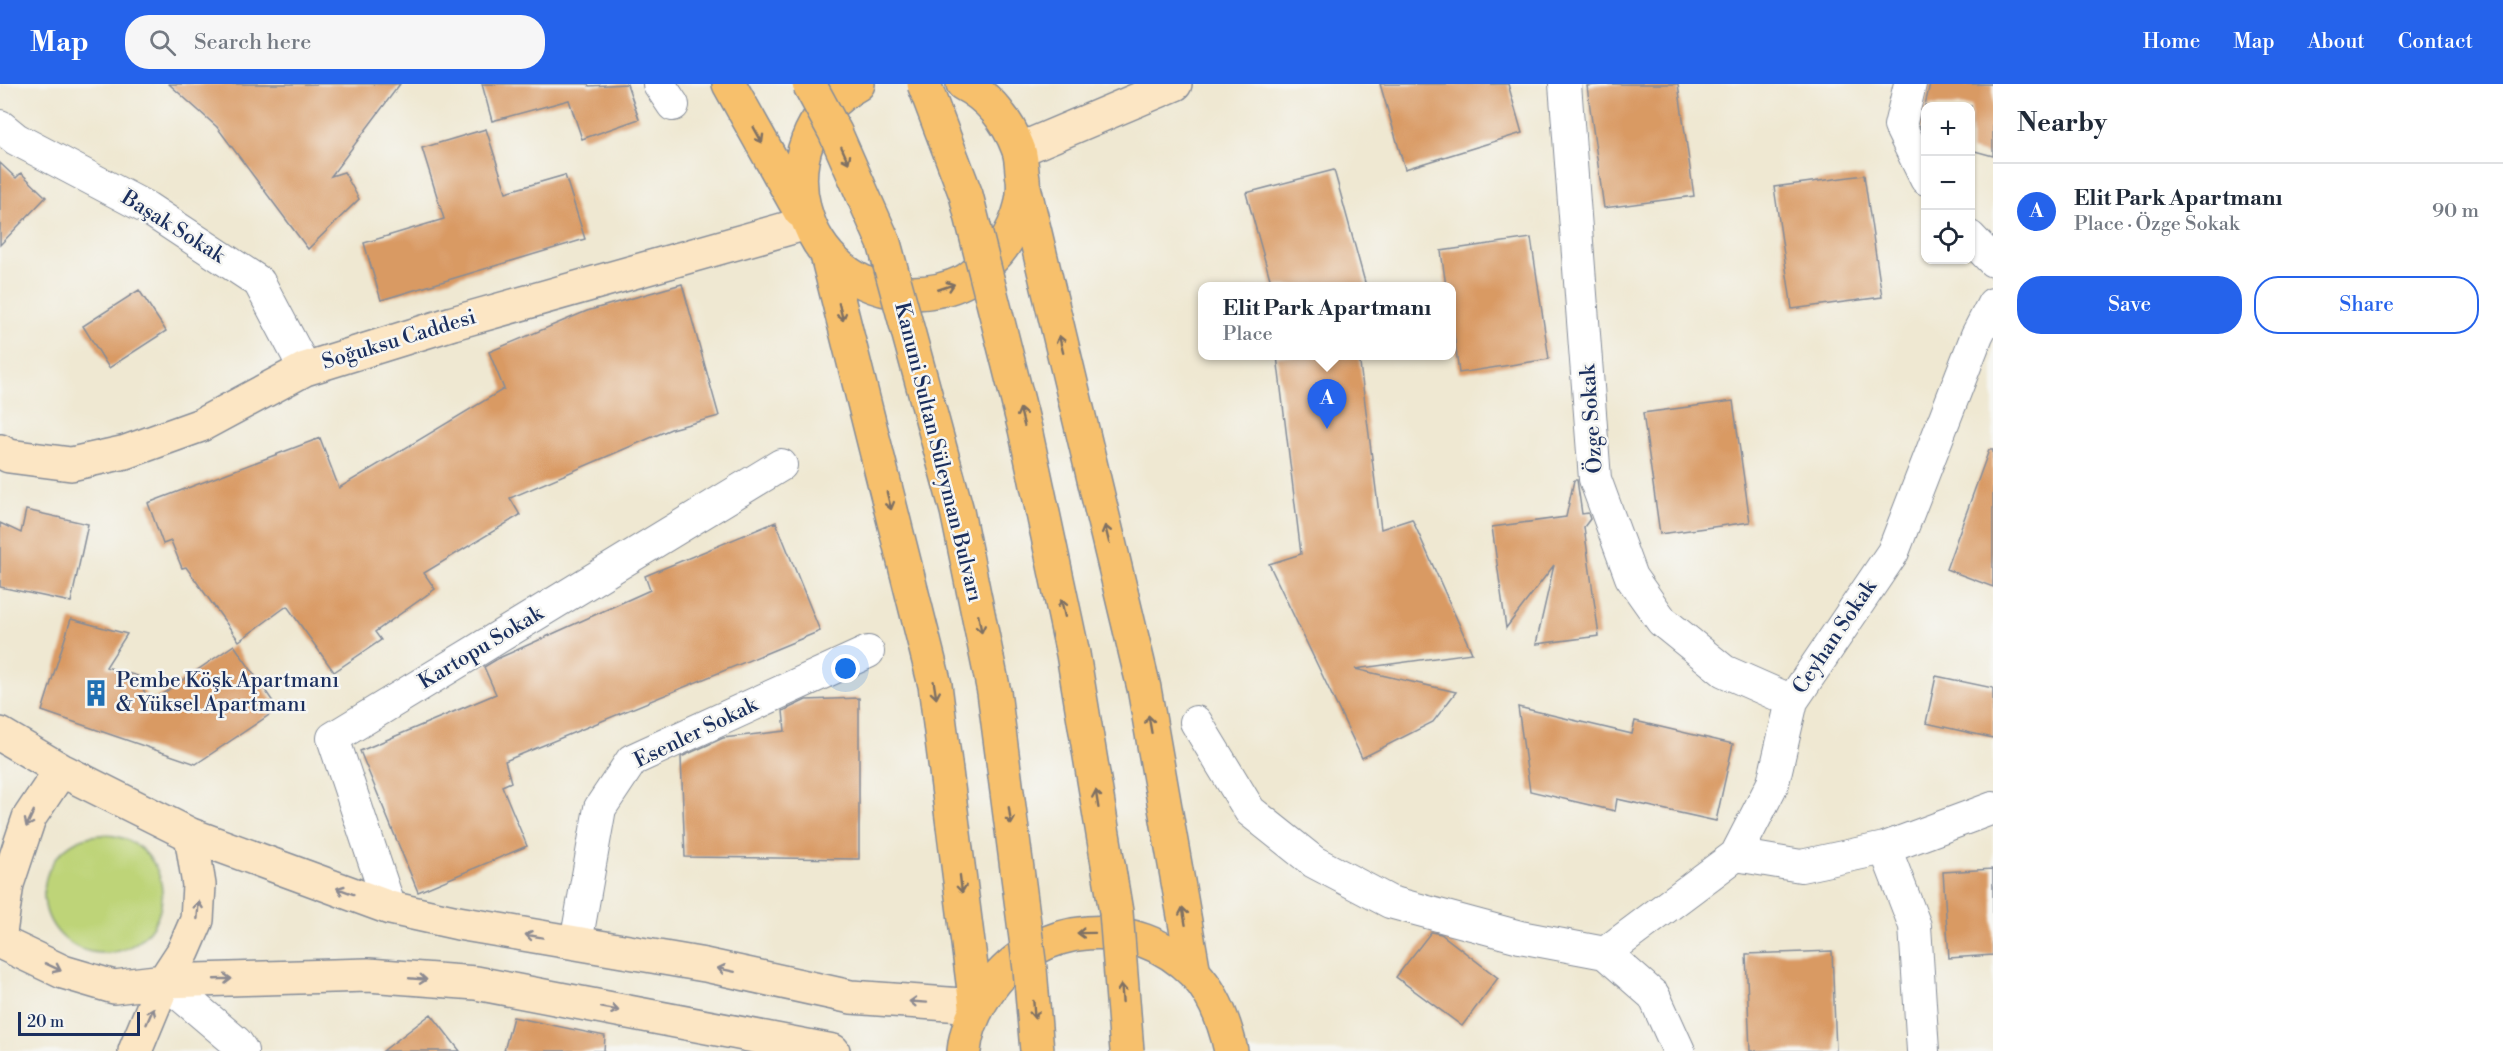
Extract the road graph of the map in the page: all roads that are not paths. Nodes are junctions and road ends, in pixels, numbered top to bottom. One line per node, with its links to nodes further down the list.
1 (729, 84): 15 (main road, one-way to 15)
2 (809, 84): 44 (main road, Kanuni Sultan Süleyman Bulvarı, one-way to 44, bridge)
3 (858, 84): 15 (main road)
4 (924, 84): 45 (main road, one-way to 4, bridge)
5 (963, 84): 10 (main road)
6 (988, 84): 10 (main road)
7 (1175, 84): 12 (main road)
8 (1565, 84): 24 (street, Özge Sokak)
9 (1910, 84): 13 (street)
10 (1003, 117): 12 (main road)
11 (0, 126): 20 (street, Başak Sokak)
12 (1019, 150): 14 (main road)
13 (1921, 169)
14 (1024, 187): 17 (main road, one-way to 14); 37 (main road, one-way to 14)
15 (807, 223): 17 (main road); 20 (main road, Soğuksu Caddesi)
16 (1975, 241): 18 (street)
17 (827, 255): 39 (main road, one-way to 39)
18 (1993, 261)
19 (1993, 304): 24 (street, Ceyhan Sokak)
20 (305, 369): 21 (main road, Soğuksu Caddesi)
21 (0, 451)
22 (781, 465): 32 (street, Kartopu Sokak)
23 (868, 652): 35 (street, Esenler Sokak)
24 (1792, 701): 31 (street, Ceyhan Sokak)
25 (1196, 722): 36 (street)
26 (0, 735): 27 (main road)
27 (61, 770): 29 (main road); 33 (main road, one-way to 33)
28 (1993, 808): 30 (street)
29 (191, 835): 32 (main road, one-way to 29); 38 (main road, one-way to 29)
30 (1885, 848): 31 (street); 48 (street)
31 (1736, 855): 36 (street, Ceyhan Sokak)
32 (390, 908): 35 (main road, one-way to 32)
33 (0, 933)
34 (0, 942): 38 (main road, one-way to 38)
35 (576, 943): 39 (main road, one-way to 35)
36 (1605, 953): 47 (street)
37 (1194, 973): 39 (main road, one-way to 39); 46 (main road)
38 (164, 981): 40 (main road, one-way to 38); 41 (street); 42 (main road, one-way to 42)
39 (976, 1006): 43 (main road)
40 (135, 1051)
41 (242, 1051)
42 (833, 1051)
43 (964, 1051)
44 (1037, 1051)
45 (1127, 1051)
46 (1231, 1051)
47 (1679, 1051)
48 (1923, 1051)

